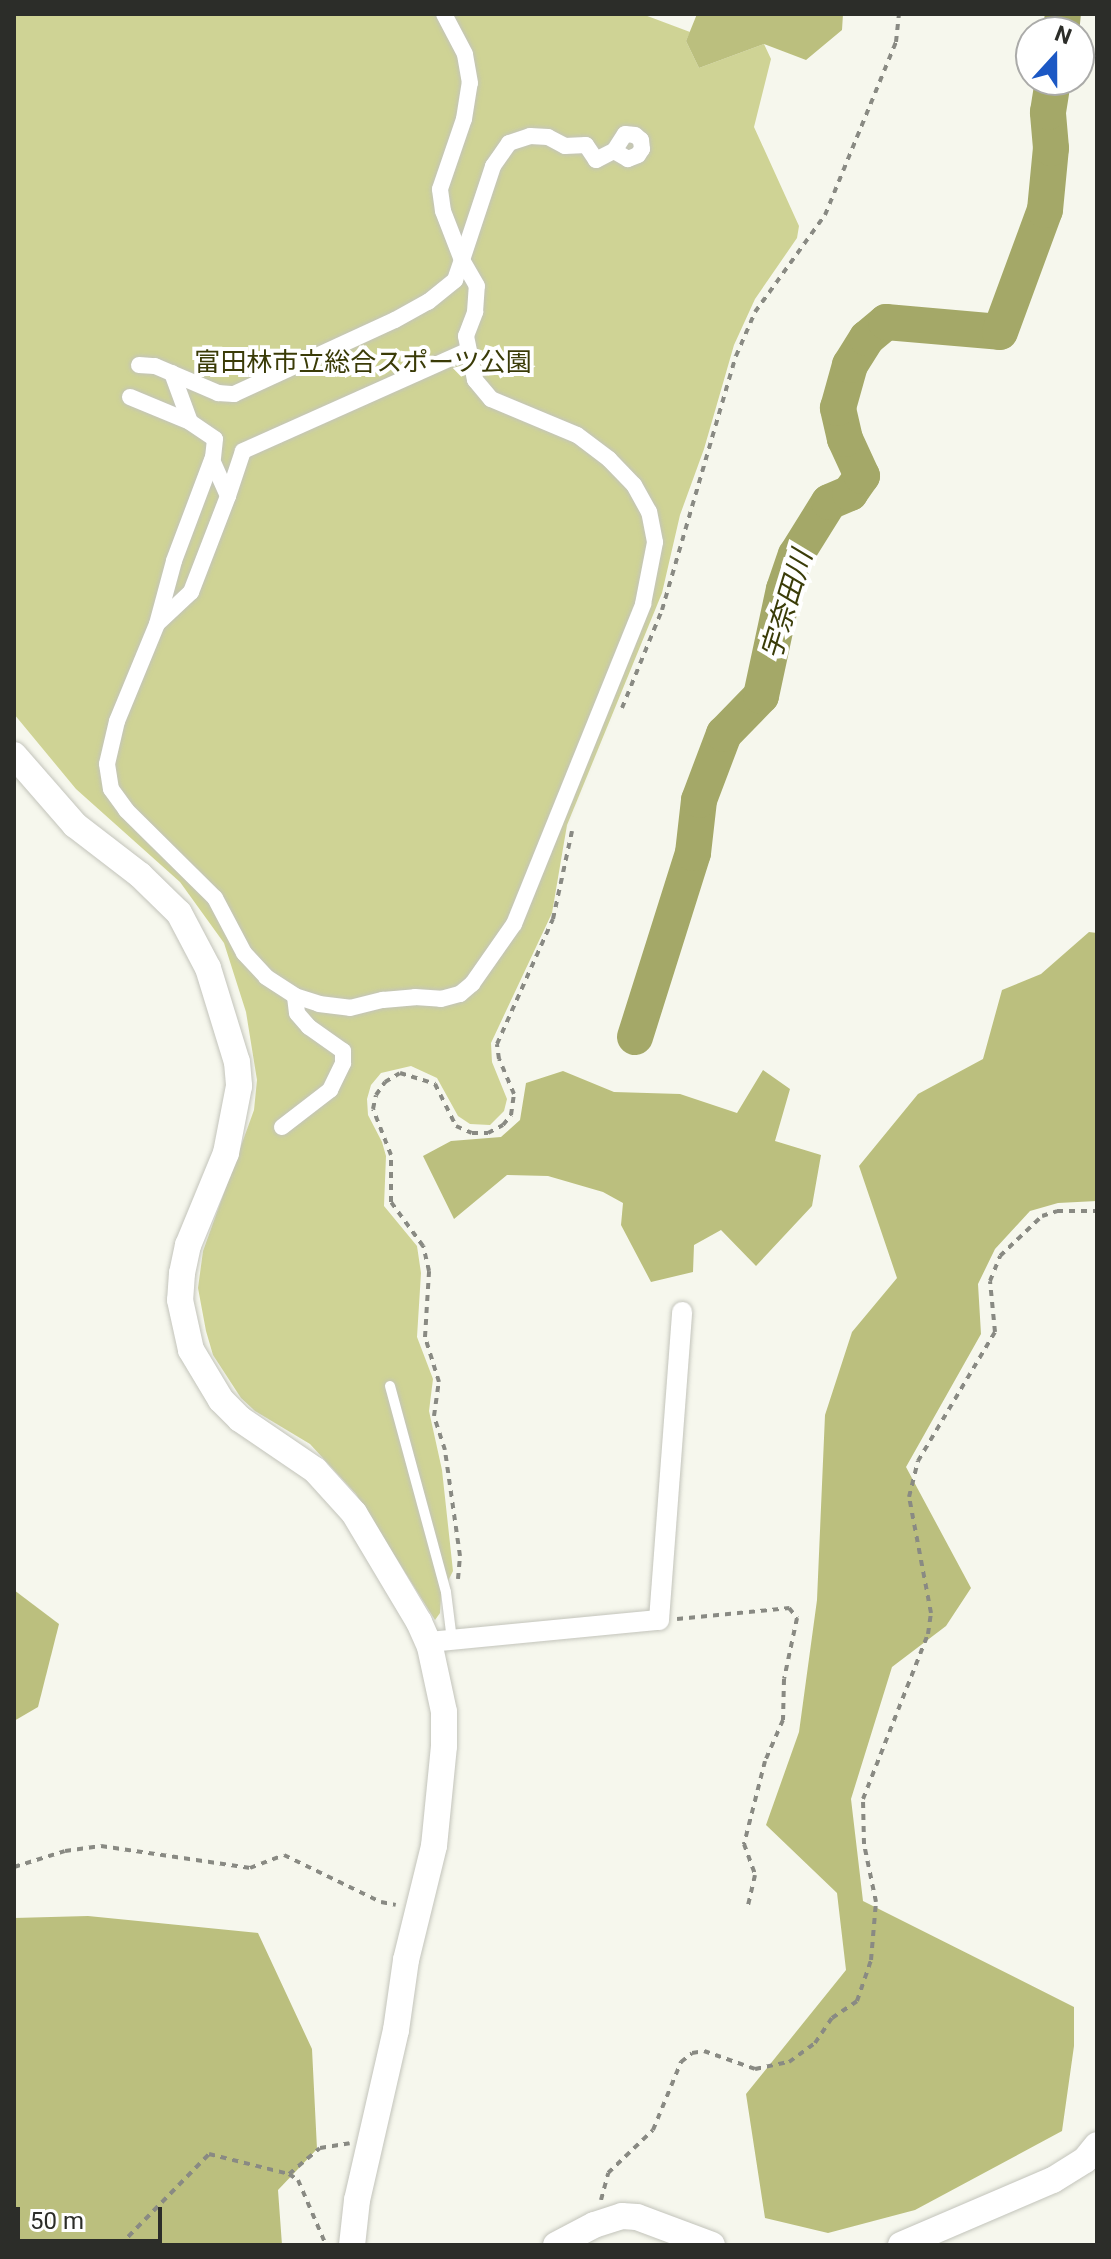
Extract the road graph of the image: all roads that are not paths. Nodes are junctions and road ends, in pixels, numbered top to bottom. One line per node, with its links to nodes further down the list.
1 (444, 14): 3 (street)
2 (614, 151): 3 (street)
3 (462, 260): 4 (street); 6 (street)
4 (467, 351): 10 (street); 13 (street)
5 (139, 365): 6 (street)
6 (172, 373): 8 (street)
7 (130, 397): 8 (street)
8 (190, 422): 9 (street)
9 (212, 460): 10 (street); 11 (street)
10 (228, 496): 11 (street)
11 (157, 624): 13 (street)
12 (14, 755): 17 (street)
13 (295, 996): 14 (street)
14 (282, 1127)
15 (682, 1312): 17 (street)
16 (390, 1386): 17 (lane)
17 (440, 1641): 19 (street)
18 (1097, 2145): 22 (street)
19 (352, 2245)
20 (556, 2245): 21 (street)
21 (712, 2245)
22 (901, 2245)

